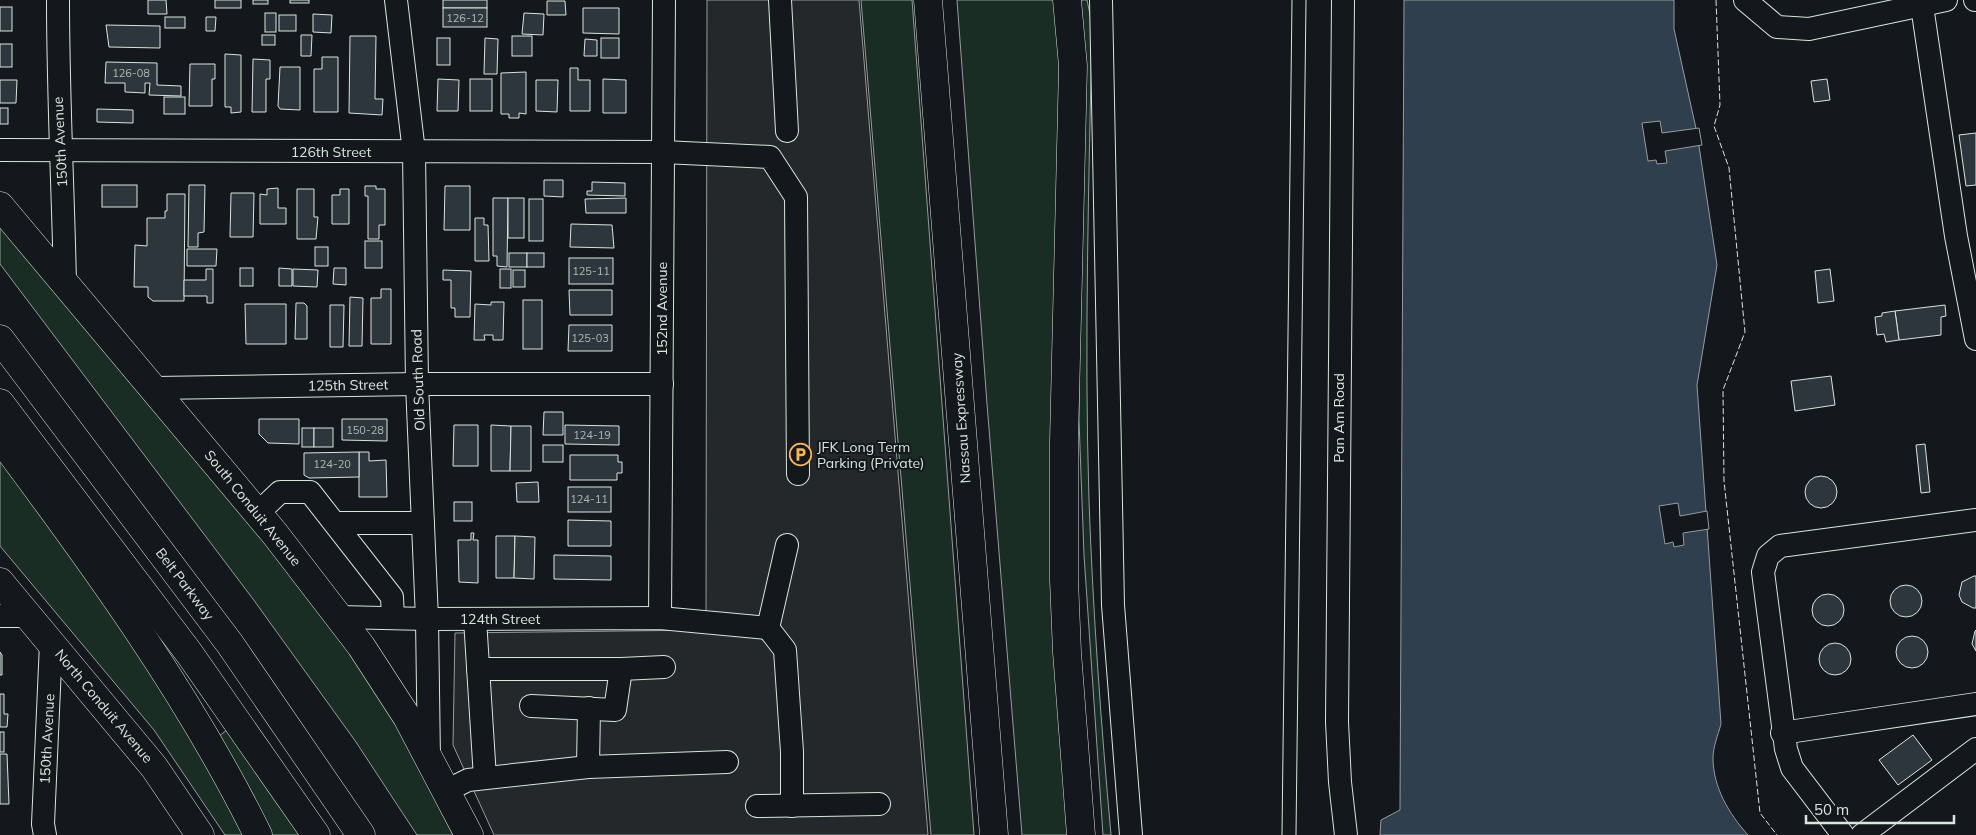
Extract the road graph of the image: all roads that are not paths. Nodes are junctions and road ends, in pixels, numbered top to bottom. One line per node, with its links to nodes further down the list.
1 (58, 0): 14 (street, 150th Avenue)
2 (396, 0): 15 (street, Old South Road)
3 (664, 0): 16 (street, 152nd Avenue)
4 (780, 0): 12 (street)
5 (928, 0): 64 (main road, Nassau Expressway)
6 (1067, 0): 65 (main road)
7 (1101, 0): 66 (street)
8 (1343, 0): 67 (street, Pan Am Road)
9 (1745, 0): 11 (street)
10 (1946, 0): 11 (street)
11 (1922, 6): 19 (street)
12 (787, 131)
13 (0, 150): 14 (street, 126th Street)
14 (62, 151): 15 (street, 126th Street); 18 (street, 150th Avenue)
15 (414, 152): 16 (street, 126th Street); 21 (street, Old South Road)
16 (663, 152): 22 (street, 152nd Avenue); 26 (street, 126th Street)
17 (0, 206): 18 (main road, South Conduit Avenue)
18 (65, 283): 23 (main road, South Conduit Avenue)
19 (1976, 338)
20 (0, 339): 58 (main road, Belt Parkway)
21 (417, 384): 22 (street, 125th Street); 23 (street, 125th Street); 30 (street, Old South Road)
22 (662, 384): 37 (street, 152nd Avenue)
23 (155, 388): 27 (main road, South Conduit Avenue)
24 (0, 403): 62 (main road)
25 (0, 438): 61 (main road)
26 (798, 474)
27 (258, 513): 29 (street); 35 (main road, South Conduit Avenue)
28 (1976, 520): 48 (street)
29 (335, 523): 30 (street); 36 (street)
30 (423, 523): 38 (street, Old South Road)
31 (787, 545): 40 (street)
32 (0, 582): 34 (main road, North Conduit Avenue)
33 (0, 616): 34 (street)
34 (29, 616): 41 (main road, North Conduit Avenue)
35 (339, 617): 36 (street, 124th Street); 50 (main road, South Conduit Avenue)
36 (393, 618): 38 (street, 124th Street)
37 (660, 618): 39 (street, 124th Street); 40 (street, 124th Street)
38 (427, 619): 39 (street, 124th Street); 50 (street, Old South Road)
39 (475, 619): 43 (street)
40 (768, 628): 57 (street)
41 (51, 643): 59 (street, 150th Avenue); 60 (main road, North Conduit Avenue)
42 (664, 667): 44 (street)
43 (478, 669): 44 (street); 53 (street)
44 (621, 669): 47 (street)
45 (1976, 704): 48 (street)
46 (530, 706): 47 (street)
47 (589, 708): 52 (street)
48 (1782, 733): 68 (street)
49 (1976, 750): 69 (street)
50 (429, 760): 54 (main road, South Conduit Avenue)
51 (727, 762): 52 (street)
52 (588, 766): 53 (street)
53 (485, 778): 54 (street)
54 (446, 792): 63 (main road, South Conduit Avenue)
55 (879, 804): 57 (street)
56 (757, 806): 57 (street)
57 (792, 806)
58 (358, 830)
59 (45, 835)
60 (200, 835)
61 (258, 835)
62 (316, 835)
63 (469, 835)
64 (994, 835)
65 (1081, 835)
66 (1130, 835)
67 (1346, 835)
68 (1843, 835)
69 (1862, 835)

